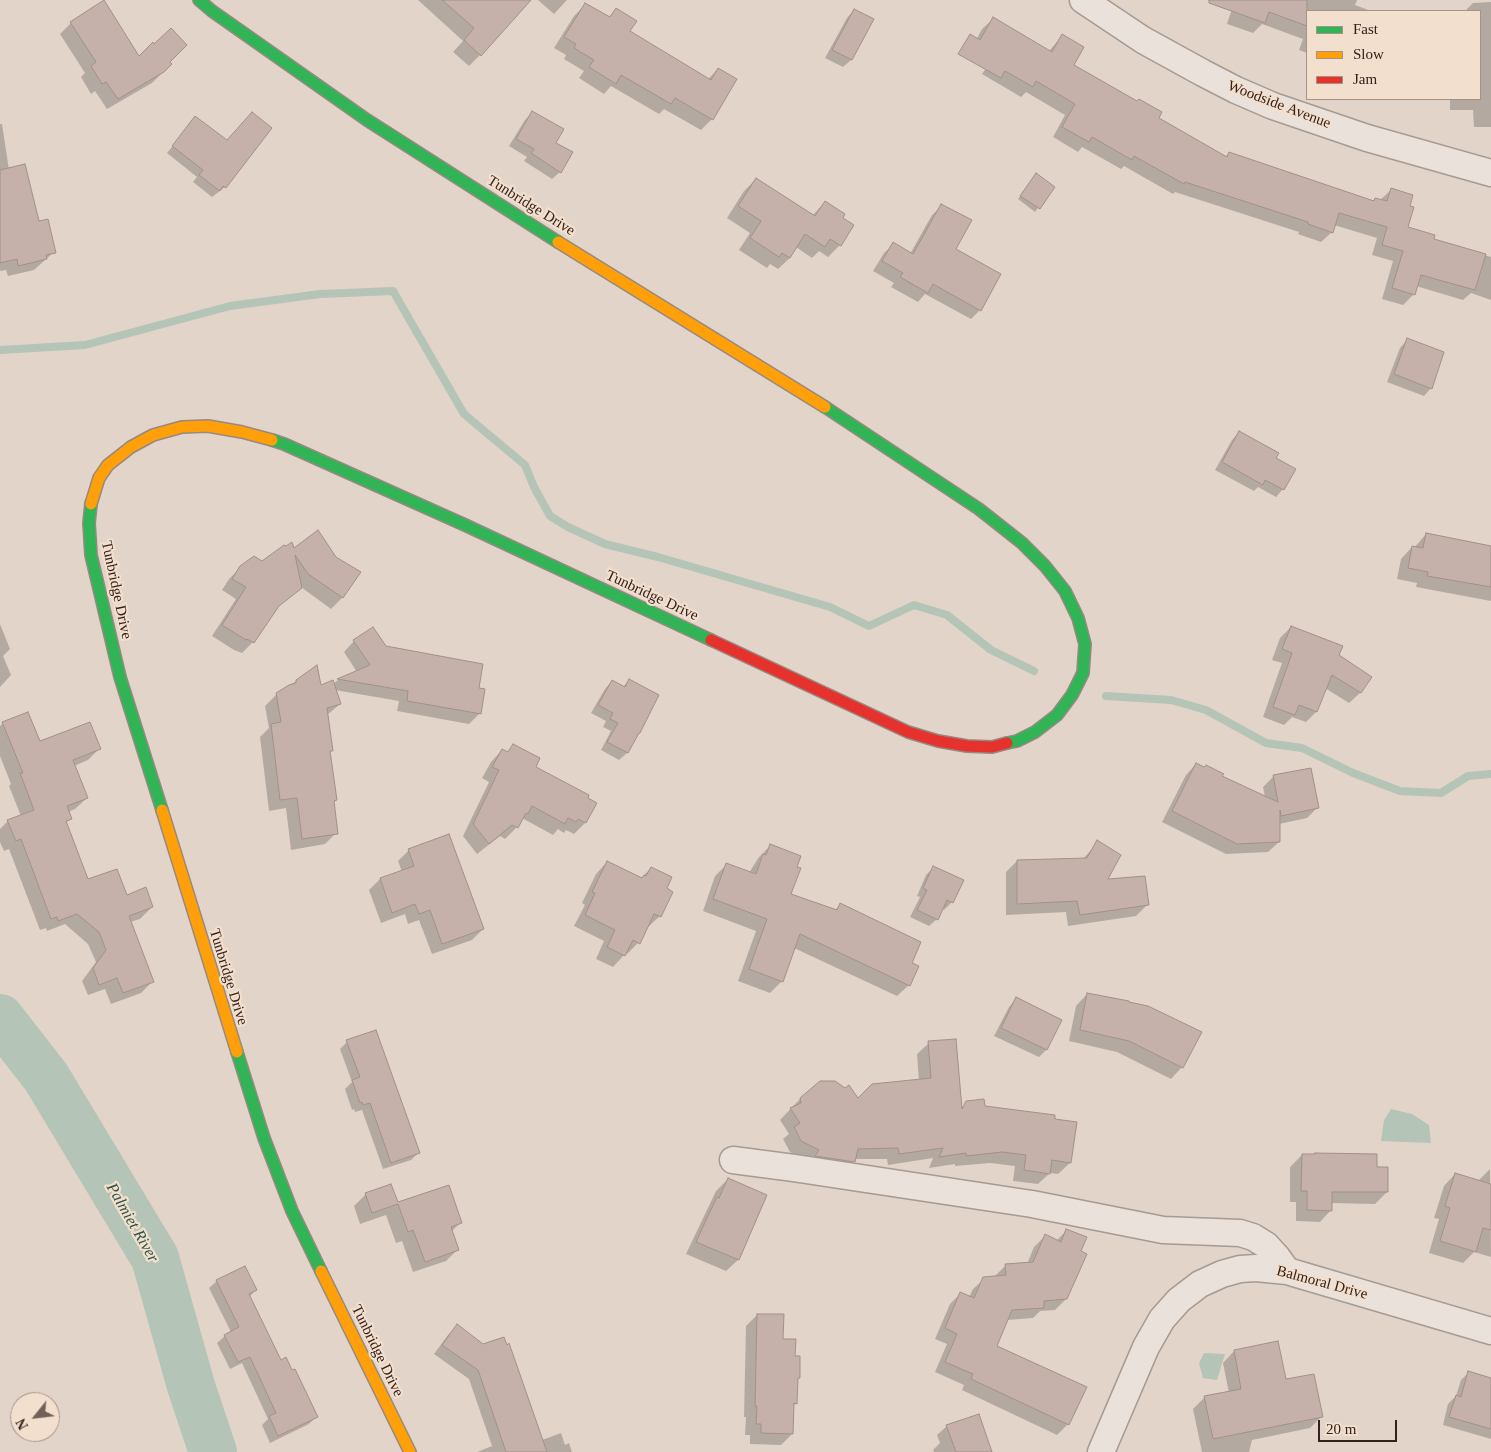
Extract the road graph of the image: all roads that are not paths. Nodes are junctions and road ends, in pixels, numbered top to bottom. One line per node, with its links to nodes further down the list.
1 (199, 0): 7 (street, Tunbridge Drive)
2 (1083, 0): 3 (street, Woodside Avenue)
3 (1491, 173)
4 (733, 1160): 5 (street)
5 (1287, 1271): 6 (street, Balmoral Drive); 8 (street, Balmoral Drive)
6 (1491, 1331)
7 (410, 1452)
8 (1100, 1452)

